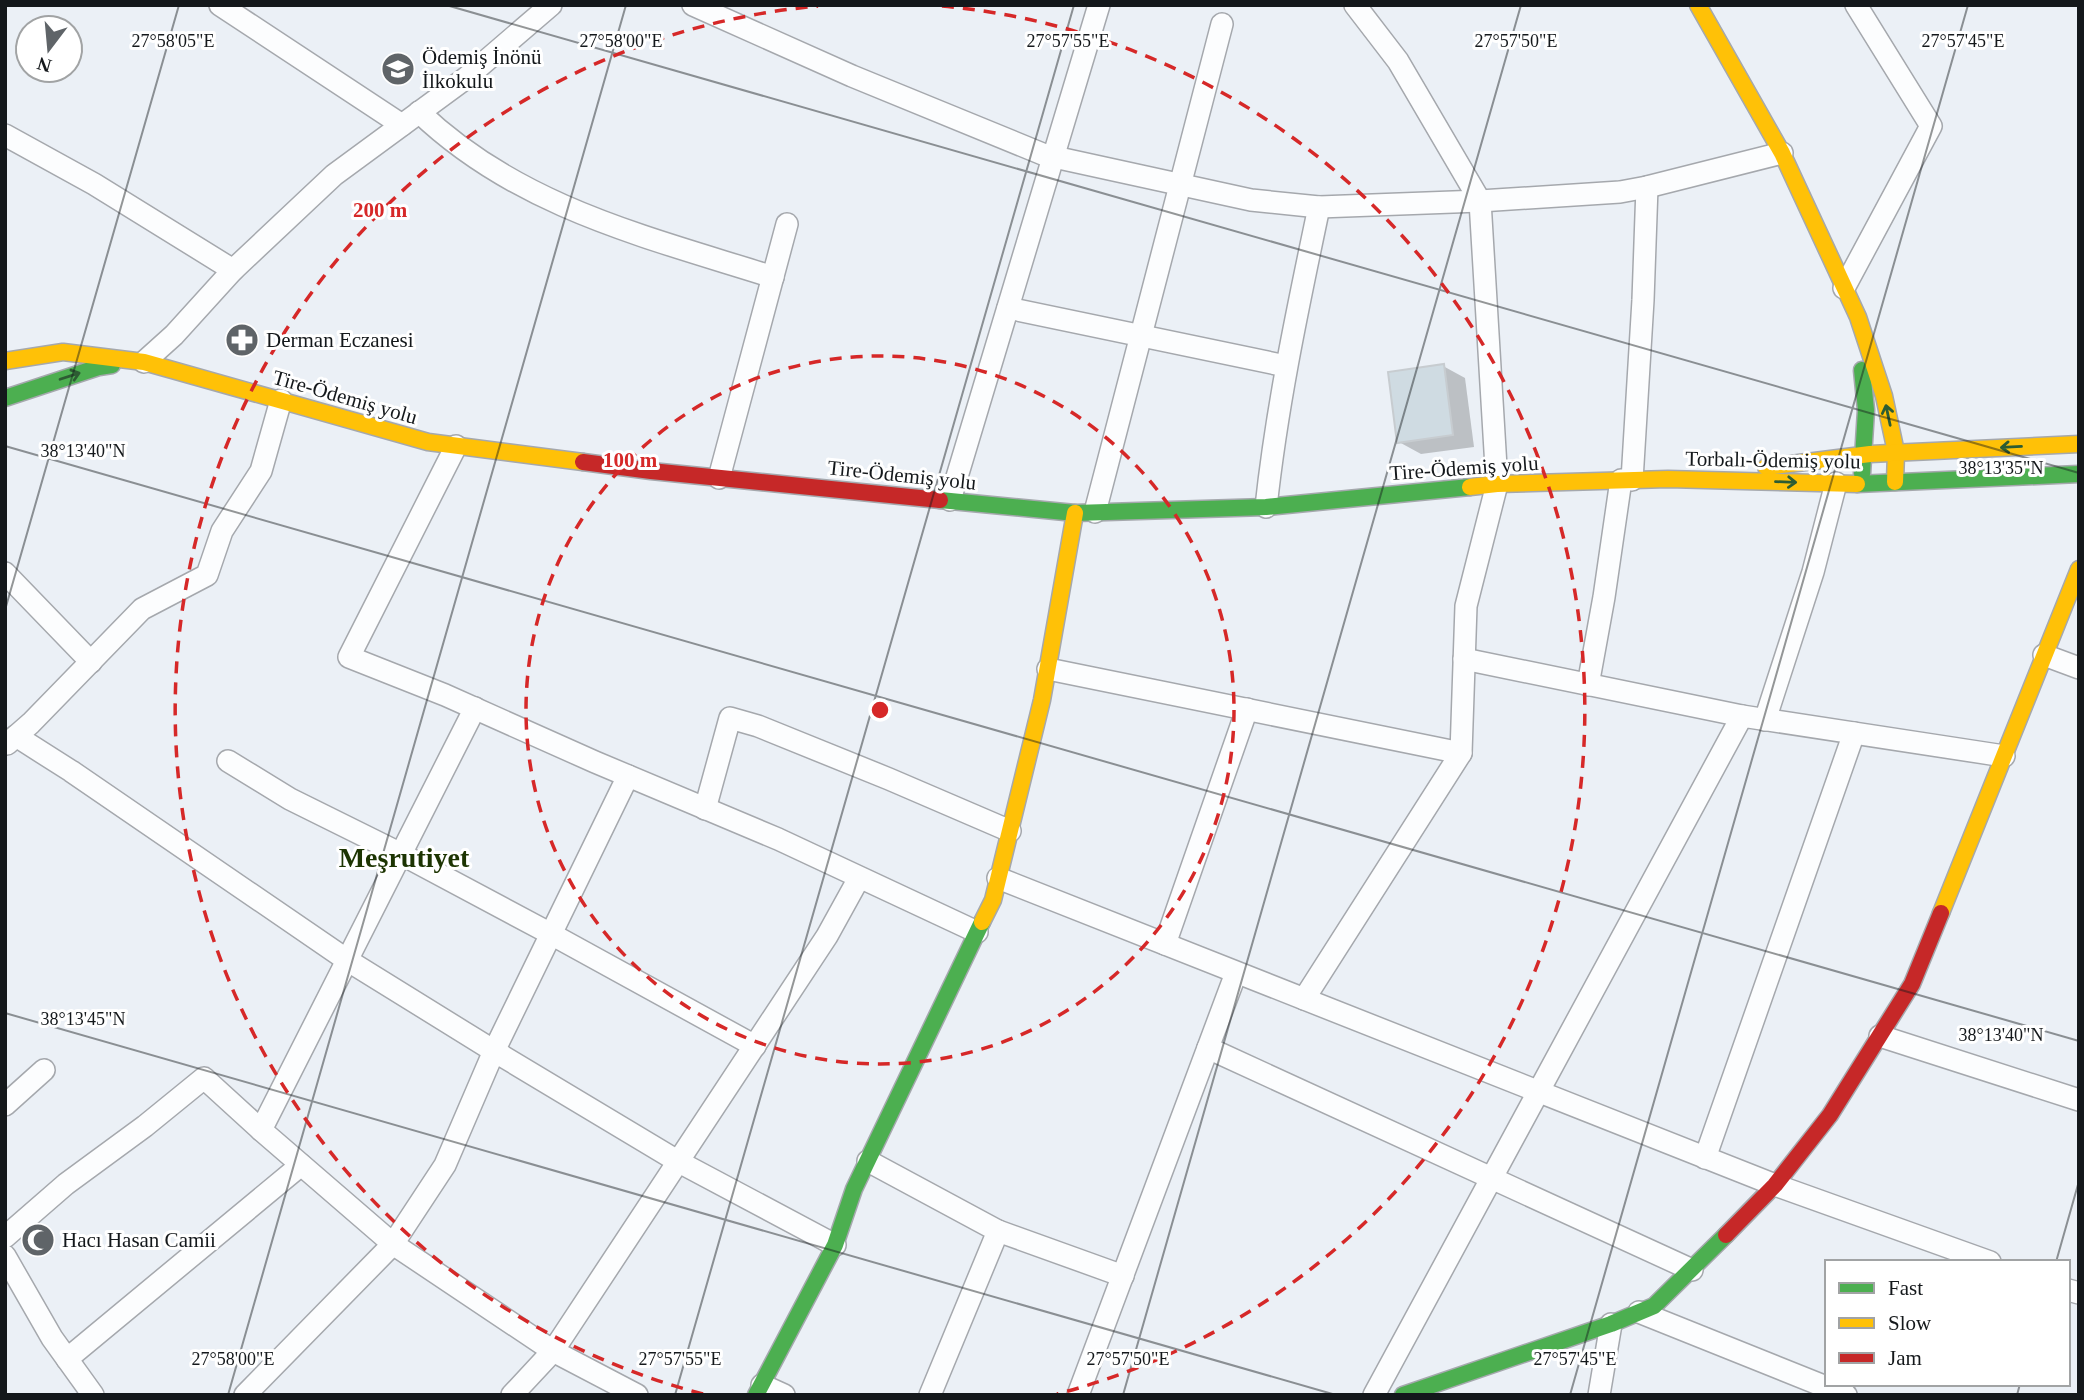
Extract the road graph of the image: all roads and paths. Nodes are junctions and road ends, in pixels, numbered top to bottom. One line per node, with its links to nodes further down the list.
1 (220, 5): 9 (street)
2 (551, 5): 9 (street)
3 (693, 5): 12 (street)
4 (1100, 5): 12 (street)
5 (1355, 5): 15 (street)
6 (1698, 5): 11 (street)
7 (1856, 5): 20 (street)
8 (1222, 24): 13 (street)
9 (411, 118): 18 (street); 19 (street)
10 (5, 135): 18 (street)
11 (1782, 153): 14 (street); 20 (street)
12 (1054, 157): 13 (street); 21 (street)
13 (1181, 185): 16 (street); 23 (street)
14 (1647, 187): 15 (street); 36 (street)
15 (1480, 201): 16 (street); 39 (street)
16 (1319, 207): 26 (street)
17 (787, 224): 19 (street)
18 (233, 270): 25 (street)
19 (773, 277): 34 (street)
20 (1844, 288): 22 (street)
21 (1008, 308): 23 (street); 41 (street)
22 (1858, 317): 31 (street, one-way to 22); 32 (street)
23 (1141, 336): 26 (street); 43 (street)
24 (5, 360): 25 (street)
25 (144, 362): 27 (street, one-way to 25); 28 (street, Tire-Ödemiş yolu)
26 (1286, 366): 42 (street)
27 (5, 398)
28 (281, 400): 30 (street, Tire-Ödemiş yolu); 48 (street)
29 (2079, 444): 31 (street, Torbalı-Ödemiş yolu, one-way to 31)
30 (456, 446): 34 (street, Tire-Ödemiş yolu); 52 (street)
31 (1896, 452): 32 (street, Torbalı-Ödemiş yolu); 37 (street)
32 (1863, 455): 35 (street, Torbalı-Ödemiş yolu); 40 (street)
33 (2079, 474): 37 (street, Torbalı-Ödemiş yolu)
34 (719, 478): 41 (street, Tire-Ödemiş yolu)
35 (1668, 479): 36 (street, Tire-Ödemiş yolu); 38 (street, Torbalı-Ödemiş yolu, one-way to 38)
36 (1626, 480): 39 (street, Tire-Ödemiş yolu); 51 (street)
37 (1895, 482): 40 (street, Torbalı-Ödemiş yolu)
38 (1836, 483): 40 (street, Torbalı-Ödemiş yolu); 55 (street)
39 (1497, 484): 42 (street, Tire-Ödemiş yolu); 47 (street)
40 (1862, 484)
41 (950, 500): 43 (street, Tire-Ödemiş yolu)
42 (1266, 507): 43 (street, Tire-Ödemiş yolu)
43 (1085, 512): 50 (street)
44 (2079, 569): 46 (street)
45 (5, 573): 48 (street)
46 (2044, 655): 49 (street); 59 (street)
47 (1464, 659): 51 (street); 58 (street)
48 (91, 662): 57 (street)
49 (2079, 668)
50 (1048, 669): 53 (street); 63 (street)
51 (1588, 685): 54 (street)
52 (475, 708): 61 (street); 64 (street)
53 (1247, 709): 58 (street); 69 (street)
54 (1742, 716): 55 (street); 78 (street)
55 (1765, 720): 56 (street)
56 (1854, 733): 59 (street); 82 (street)
57 (11, 741): 70 (street)
58 (1461, 753): 72 (street)
59 (2004, 757): 73 (street)
60 (228, 761): 64 (street)
61 (628, 776): 62 (street); 68 (street)
62 (705, 809): 63 (street); 65 (street)
63 (1010, 831): 66 (street)
64 (401, 854): 68 (street); 70 (street)
65 (859, 878): 67 (street); 74 (street)
66 (998, 878): 67 (street); 69 (street)
67 (977, 932): 83 (street)
68 (551, 934): 74 (street); 76 (street)
69 (1165, 944): 71 (street)
70 (346, 960): 76 (street); 81 (street)
71 (1236, 973): 72 (street); 75 (street)
72 (1304, 999): 78 (street)
73 (1880, 1036): 79 (street); 87 (street)
74 (755, 1046): 84 (street)
75 (1208, 1048): 86 (street); 95 (street)
76 (494, 1051): 84 (street); 90 (street)
77 (44, 1070): 80 (street)
78 (1538, 1092): 82 (street); 86 (street)
79 (2079, 1100)
80 (5, 1105)
81 (261, 1130): 85 (street); 89 (street)
82 (1705, 1158): 87 (street)
83 (868, 1161): 88 (street); 91 (street)
84 (679, 1162): 91 (street); 98 (street)
85 (301, 1165): 90 (street); 99 (street)
86 (1491, 1178): 94 (street); 108 (street)
87 (1775, 1185): 93 (street); 94 (street)
88 (999, 1231): 95 (street); 106 (street)
89 (5, 1237)
90 (393, 1244): 98 (street); 102 (street)
91 (835, 1245): 100 (street)
92 (5, 1256): 99 (street)
93 (1984, 1260)
94 (1692, 1270): 96 (street)
95 (1123, 1276): 107 (street)
96 (1639, 1312): 97 (street); 111 (street)
97 (1611, 1324): 109 (street); 110 (street)
98 (553, 1351): 103 (street); 104 (street)
99 (67, 1359): 101 (street)
100 (759, 1390): 105 (street)
101 (83, 1391)
102 (245, 1395)
103 (512, 1395)
104 (637, 1395)
105 (784, 1395)
106 (930, 1395)
107 (1078, 1395)
108 (1374, 1395)
109 (1403, 1395)
110 (1600, 1395)
111 (1846, 1395)

